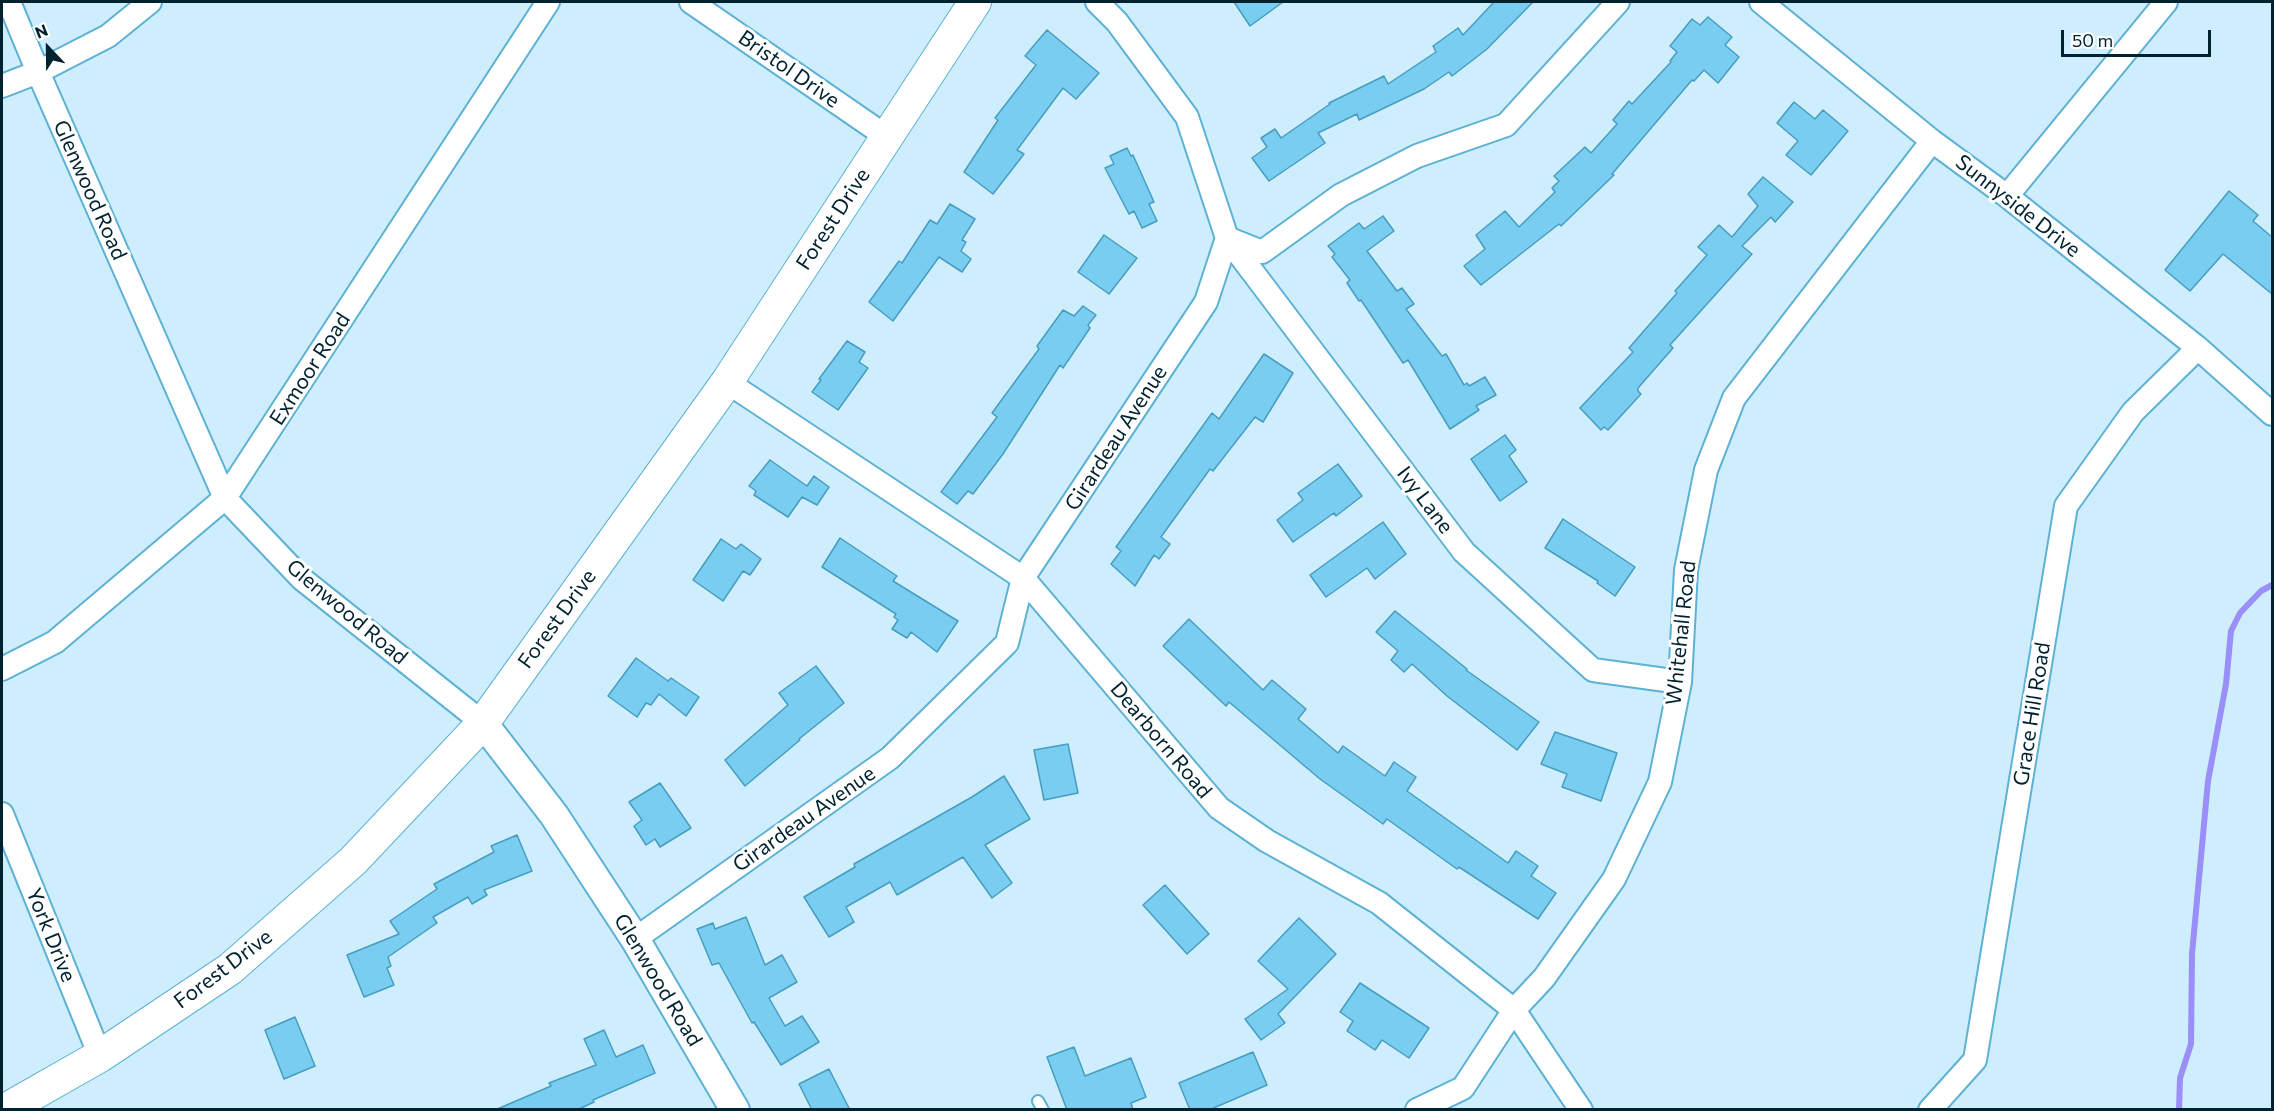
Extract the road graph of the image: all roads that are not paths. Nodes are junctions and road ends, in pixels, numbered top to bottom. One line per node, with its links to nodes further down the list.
1 (9, 2): 10 (street, Glenwood Road)
2 (150, 2): 10 (street)
3 (548, 2): 19 (street, Exmoor Road)
4 (691, 2): 12 (street, Bristol Drive)
5 (975, 2): 12 (main road, Forest Drive)
6 (1097, 2): 15 (street, Ivy Lane)
7 (1618, 2): 15 (street)
8 (1761, 2): 13 (street, Sunnyside Drive)
9 (2166, 2): 14 (street)
10 (38, 72): 11 (street); 19 (street, Glenwood Road)
11 (2, 86)
12 (887, 137): 17 (main road, Forest Drive)
13 (1932, 141): 14 (street, Sunnyside Drive); 22 (street, Whitehall Road)
14 (2007, 196): 16 (street, Sunnyside Drive)
15 (1227, 238): 20 (street, Girardeau Avenue); 22 (street, Ivy Lane)
16 (2198, 348): 18 (street, Sunnyside Drive); 32 (street, Grace Hill Road)
17 (727, 382): 20 (street, Dearborn Road); 23 (main road, Forest Drive)
18 (2272, 414)
19 (225, 498): 21 (street, Exmoor Road); 23 (street, Glenwood Road)
20 (1023, 579): 25 (street, Girardeau Avenue); 26 (street, Dearborn Road)
21 (2, 669)
22 (1680, 682): 26 (street, Whitehall Road)
23 (483, 723): 25 (street, Glenwood Road); 27 (main road, Forest Drive)
24 (2, 814): 27 (street, York Drive)
25 (635, 939): 29 (street, Glenwood Road)
26 (1514, 1010): 30 (street, Whitehall Road); 31 (street, Dearborn Road)
27 (100, 1056): 28 (main road, Forest Drive)
28 (5, 1110)
29 (735, 1110)
30 (1417, 1110)
31 (1581, 1110)
32 (1930, 1110)

